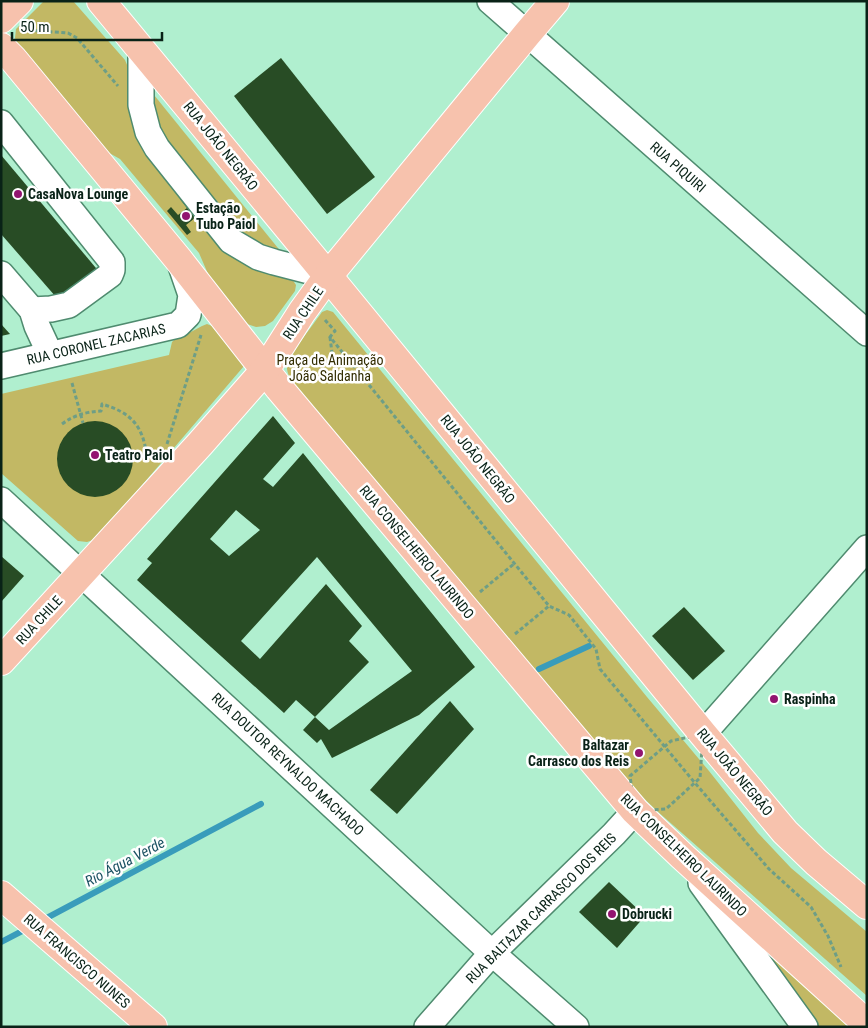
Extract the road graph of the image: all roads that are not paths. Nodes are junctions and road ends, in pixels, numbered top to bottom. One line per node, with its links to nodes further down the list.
1 (19, 1): 5 (main road)
2 (101, 1): 8 (main road, RUA JOÃO NEGRÃO)
3 (490, 1): 6 (street, RUA PIQUIRI)
4 (555, 1): 6 (main road, RUA CHILE)
5 (13, 24)
6 (526, 34): 12 (main road, RUA CHILE); 14 (street, RUA PIQUIRI)
7 (1, 47): 10 (main road, RUA CONSELHEIRO LAURINDO)
8 (141, 49): 12 (main road, RUA JOÃO NEGRÃO); 12 (street)
9 (1, 123): 13 (street)
10 (178, 259): 15 (street, RUA CORONEL ZACARIAS); 17 (main road, RUA CONSELHEIRO LAURINDO)
11 (1, 274): 13 (street)
12 (328, 276): 17 (main road, RUA CHILE); 22 (main road, RUA JOÃO NEGRÃO)
13 (32, 310): 15 (street)
14 (867, 333)
15 (50, 354): 16 (street, RUA CORONEL ZACARIAS)
16 (1, 366)
17 (265, 370): 20 (main road, RUA CHILE); 23 (main road, RUA CONSELHEIRO LAURINDO)
18 (1, 500): 20 (street, RUA DOUTOR REYNALDO MACHADO)
19 (867, 548): 22 (street)
20 (81, 574): 21 (main road, RUA CHILE); 27 (street, RUA DOUTOR REYNALDO MACHADO)
21 (1, 661)
22 (703, 734): 26 (main road, RUA JOÃO NEGRÃO)
23 (634, 811): 24 (main road, RUA CONSELHEIRO LAURINDO); 27 (street, RUA BALTAZAR CARRASCO DOS REIS)
24 (682, 856): 28 (main road, RUA CONSELHEIRO LAURINDO); 32 (street)
25 (1, 895): 29 (main road, RUA FRANCISCO NUNES)
26 (867, 905)
27 (492, 953): 30 (street, RUA BALTAZAR CARRASCO DOS REIS); 31 (street, RUA DOUTOR REYNALDO MACHADO)
28 (867, 1024)
29 (153, 1027)
30 (426, 1027)
31 (576, 1027)
32 (805, 1027)

